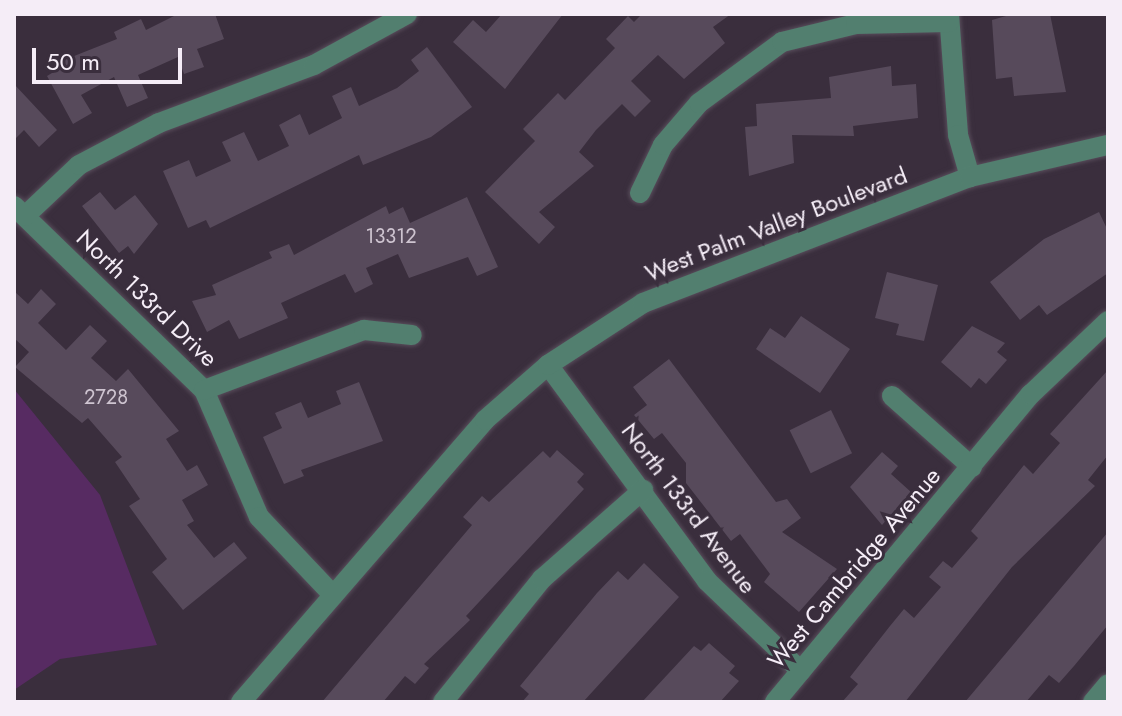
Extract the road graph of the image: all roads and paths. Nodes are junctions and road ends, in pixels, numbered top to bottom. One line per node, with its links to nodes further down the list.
1 (407, 14): 6 (street)
2 (949, 18): 4 (street); 5 (street)
3 (1108, 145): 4 (street, West Palm Valley Boulevard)
4 (970, 177): 9 (street, West Palm Valley Boulevard)
5 (640, 193)
6 (20, 211): 10 (street, North 133rd Drive)
7 (1106, 322): 12 (street, West Cambridge Avenue)
8 (412, 335): 10 (street)
9 (548, 365): 13 (street, North 133rd Avenue); 14 (street, West Palm Valley Boulevard)
10 (204, 390): 14 (street, North 133rd Drive)
11 (892, 396): 12 (street, West Cambridge Avenue)
12 (972, 467): 15 (street, West Cambridge Avenue)
13 (643, 490): 15 (street, North 133rd Avenue); 18 (street)
14 (333, 595): 17 (street, West Palm Valley Boulevard)
15 (801, 671): 19 (street, West Cambridge Avenue)
16 (1108, 684): 20 (street)
17 (241, 702)
18 (443, 702)
19 (775, 702)
20 (1093, 702)

